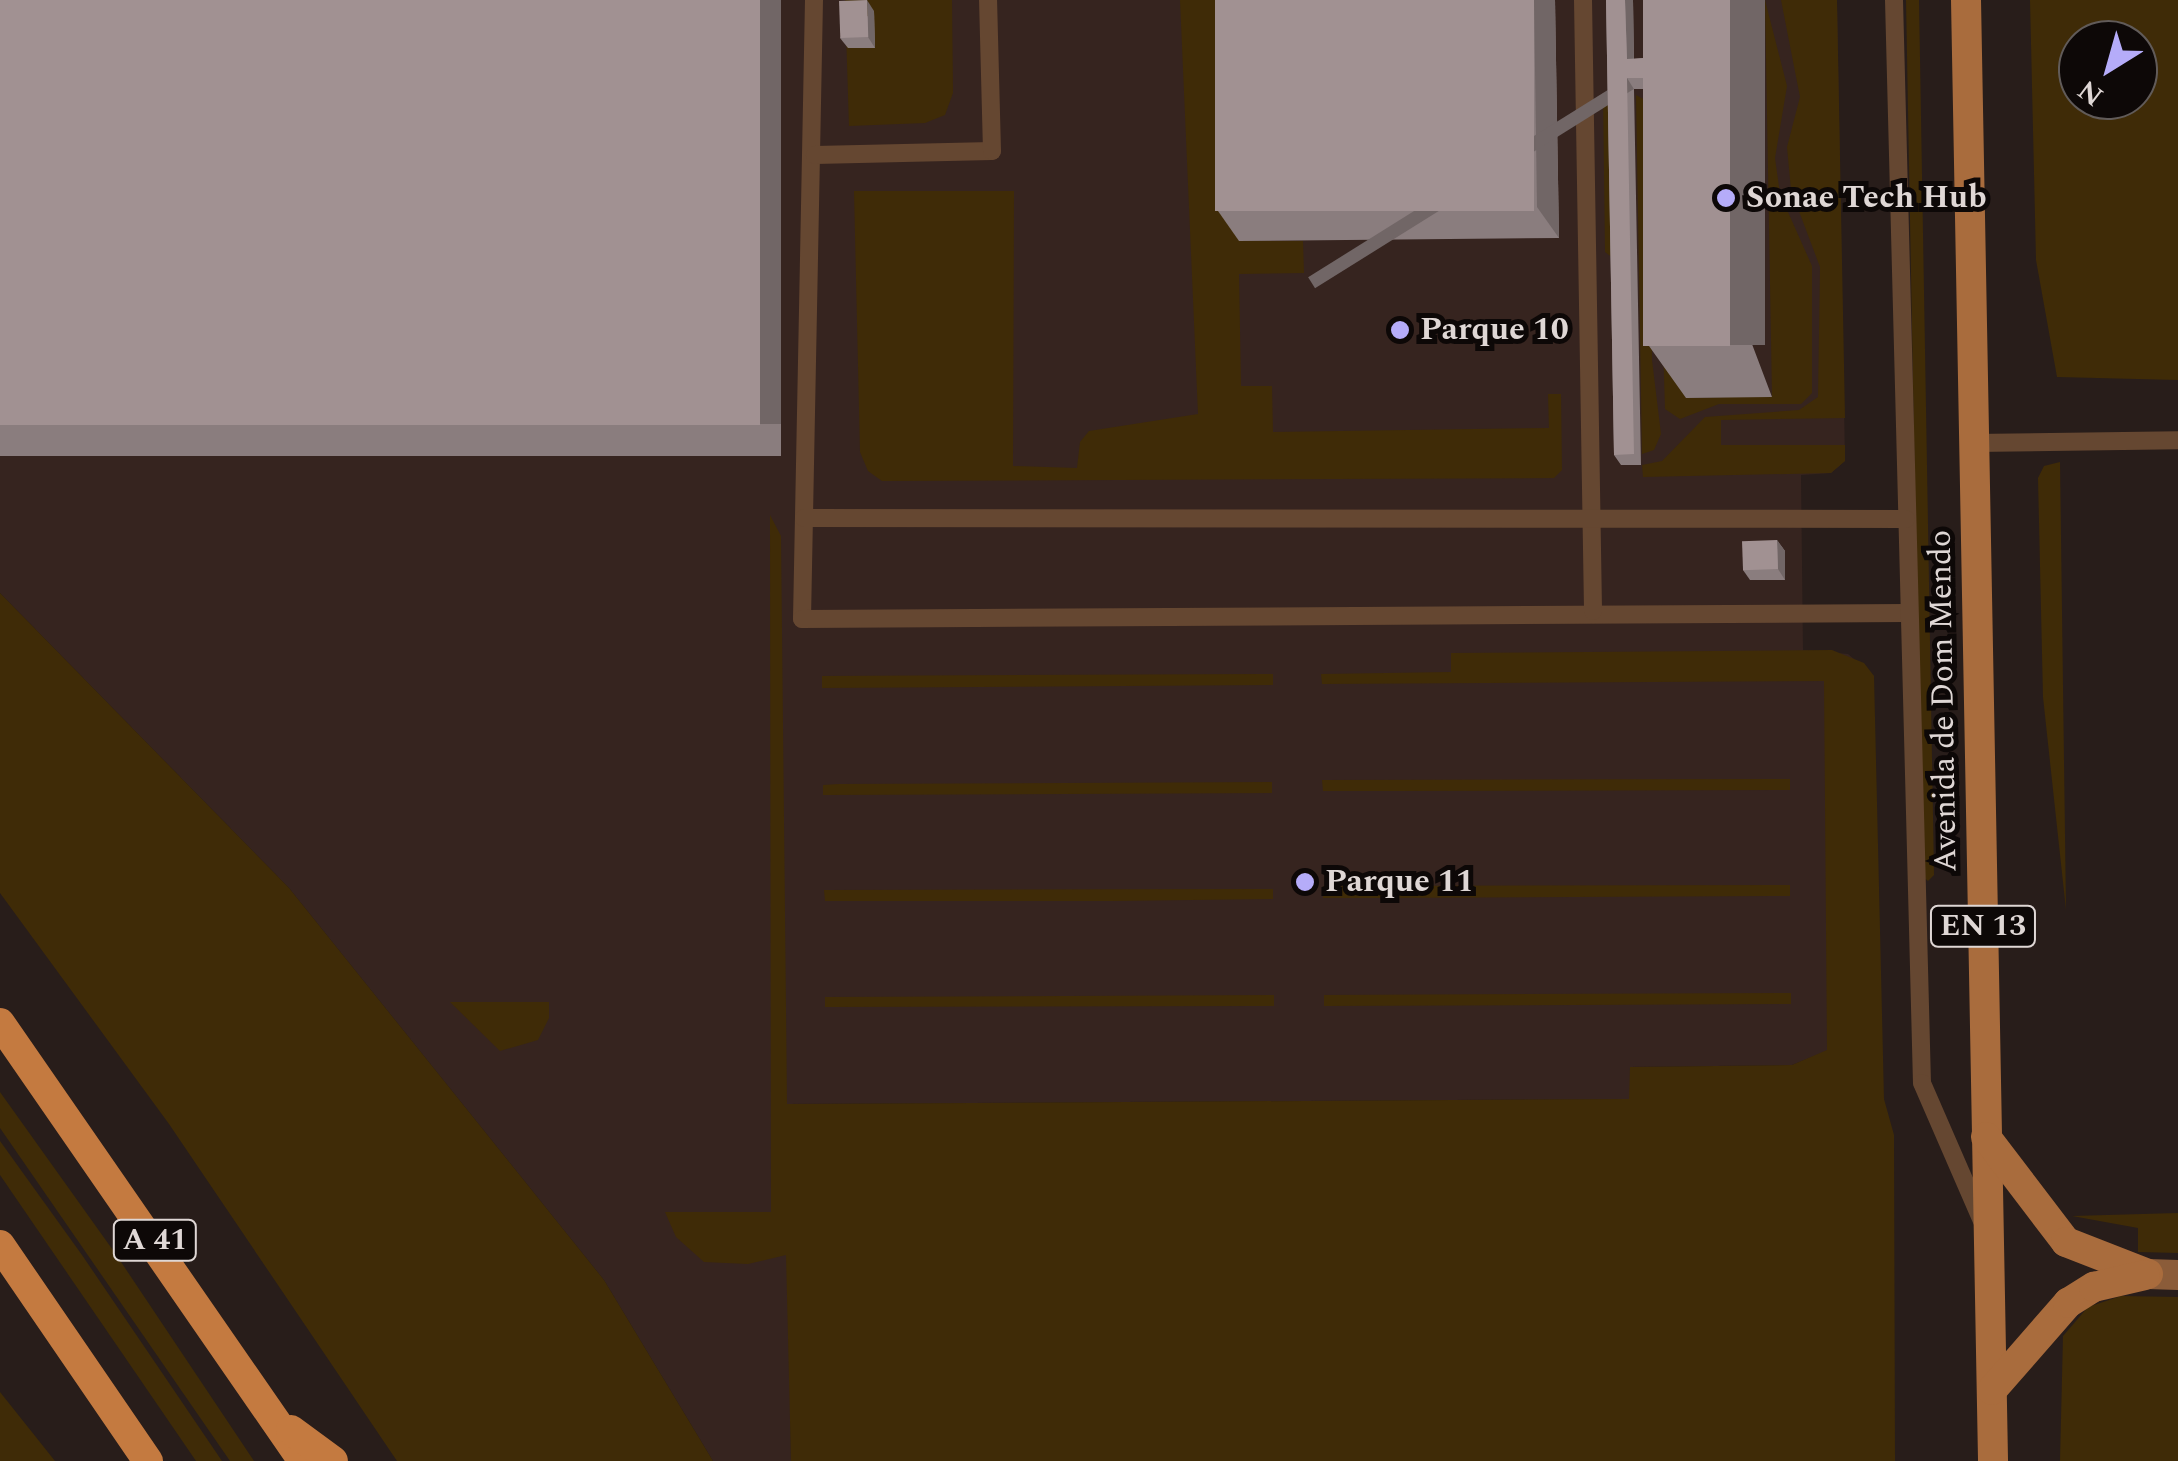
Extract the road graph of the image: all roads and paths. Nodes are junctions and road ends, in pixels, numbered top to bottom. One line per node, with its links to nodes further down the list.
1 (814, 0): 6 (lane)
2 (988, 0): 6 (lane)
3 (1583, 0): 10 (lane)
4 (1894, 0): 11 (lane)
5 (1966, 0): 8 (main road, Avenida de Dom Mendo / EN 13)
6 (816, 155): 9 (lane)
7 (2178, 440): 8 (lane)
8 (1974, 443): 15 (main road, Avenida de Dom Mendo / EN 13)
9 (804, 518): 10 (lane); 12 (lane)
10 (1594, 519): 11 (lane); 12 (lane)
11 (1906, 519): 13 (lane)
12 (1593, 611): 13 (lane)
13 (1907, 614): 16 (lane)
14 (0, 1022): 20 (highway, A 41)
15 (1986, 1137): 16 (main road, Avenida de Dom Mendo / EN 13); 18 (main road)
16 (1988, 1236): 19 (main road, Avenida de Dom Mendo / EN 13)
17 (0, 1245): 21 (highway)
18 (2163, 1275): 19 (main road)
19 (1992, 1390): 24 (main road, Avenida de Dom Mendo / EN 13)
20 (274, 1418): 22 (highway, A 41); 23 (highway)
21 (148, 1461)
22 (303, 1461)
23 (333, 1461)
24 (1993, 1461)

